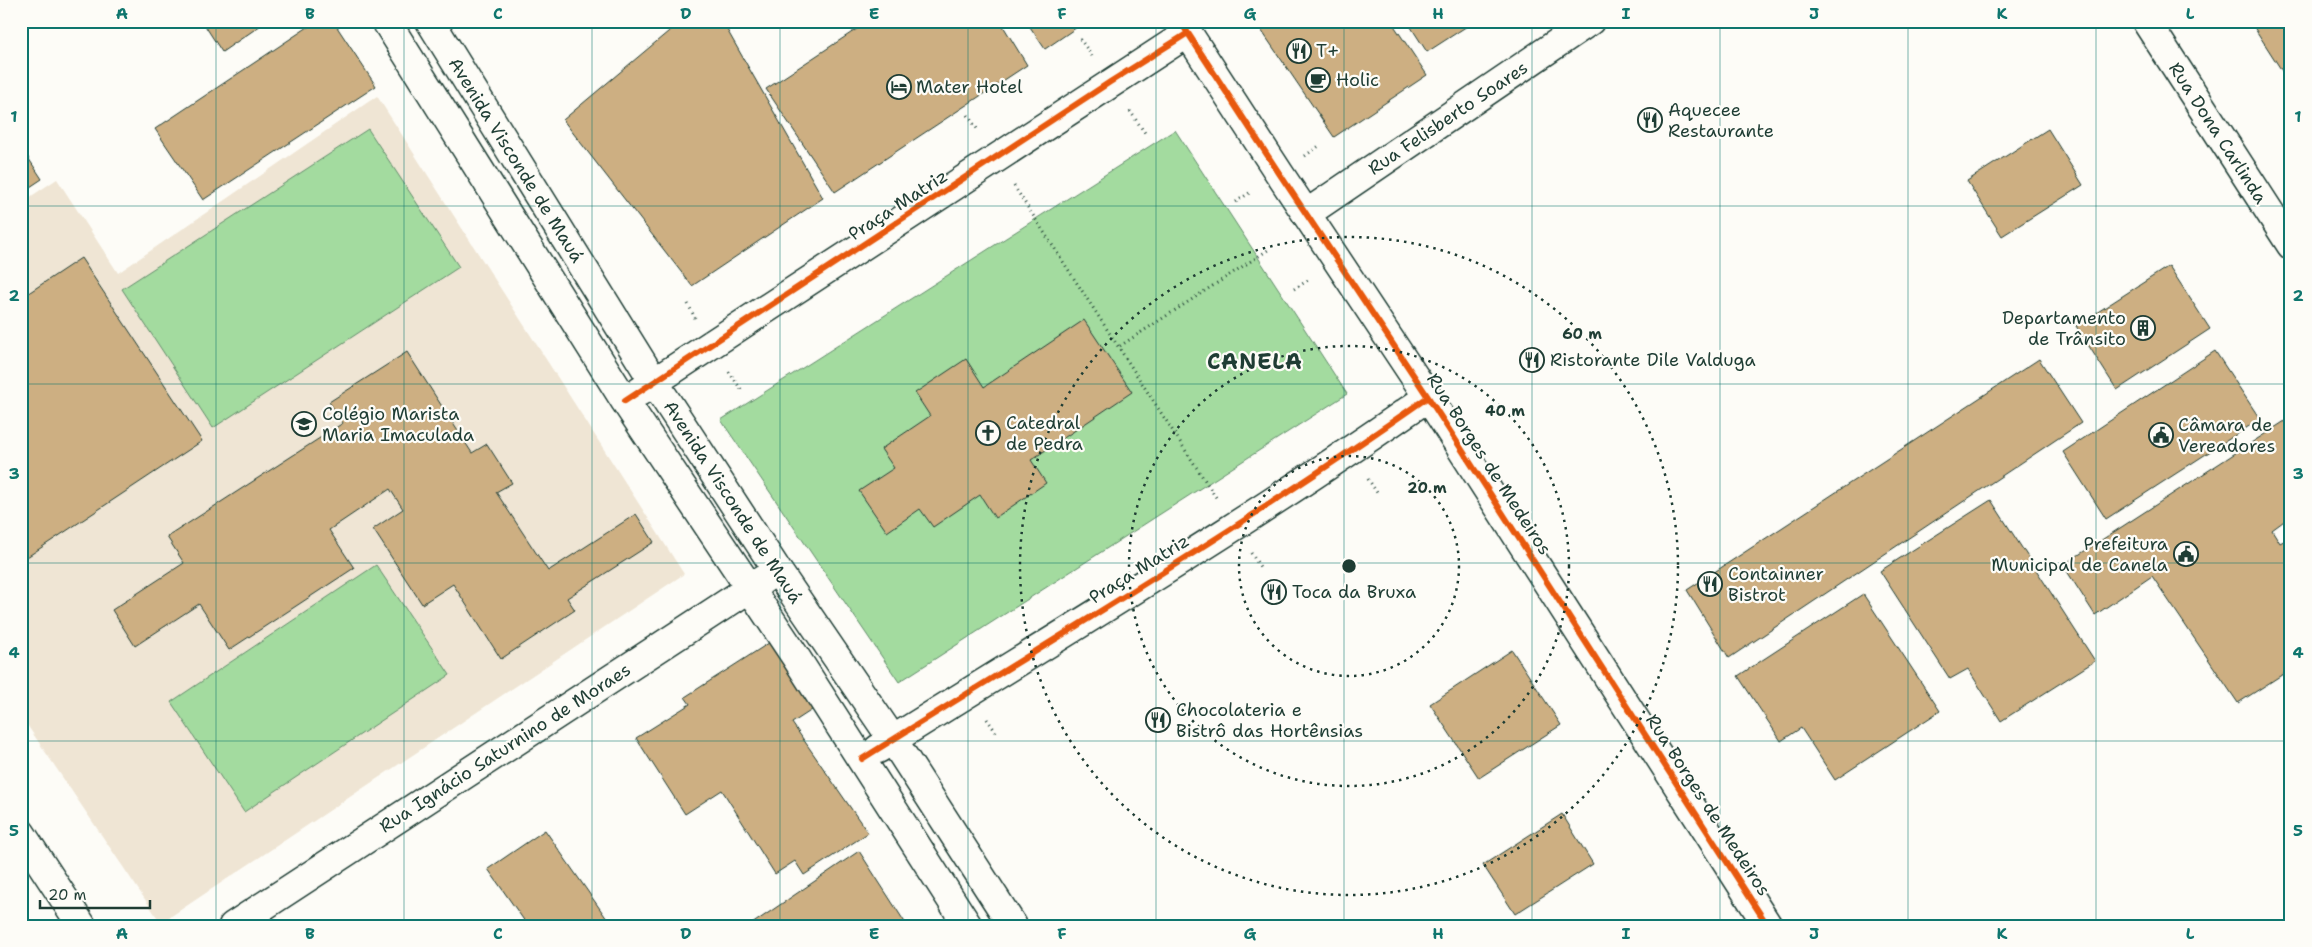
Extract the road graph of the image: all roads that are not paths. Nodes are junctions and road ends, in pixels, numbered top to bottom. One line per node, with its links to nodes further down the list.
1 (386, 21): 10 (street, Avenida Visconde de Mauá)
2 (430, 21): 8 (street, Avenida Visconde de Mauá)
3 (1590, 21): 6 (street, Rua Felisberto Soares)
4 (2146, 21): 7 (street, Rua Dona Carlinda)
5 (1184, 27): 6 (street, Rua Borges de Medeiros); 8 (street, Praça Matriz)
6 (1306, 214): 9 (street, Rua Borges de Medeiros)
7 (2291, 245)
8 (654, 382): 10 (street, Praça Matriz); 11 (street, Avenida Visconde de Mauá)
9 (1428, 397): 13 (street, Praça Matriz); 20 (street, Rua Borges de Medeiros)
10 (625, 401): 12 (street, Avenida Visconde de Mauá)
11 (777, 570): 12 (street, Rua Ignácio Saturnino de Moraes); 13 (street, Avenida Visconde de Mauá)
12 (749, 589): 14 (street, Avenida Visconde de Mauá); 17 (street, Rua Ignácio Saturnino de Moraes)
13 (893, 740): 14 (street, Praça Matriz); 19 (street, Avenida Visconde de Mauá)
14 (862, 759): 18 (street, Avenida Visconde de Mauá)
15 (21, 833): 16 (street)
16 (82, 926)
17 (233, 926)
18 (968, 926)
19 (1013, 926)
20 (1768, 926)

